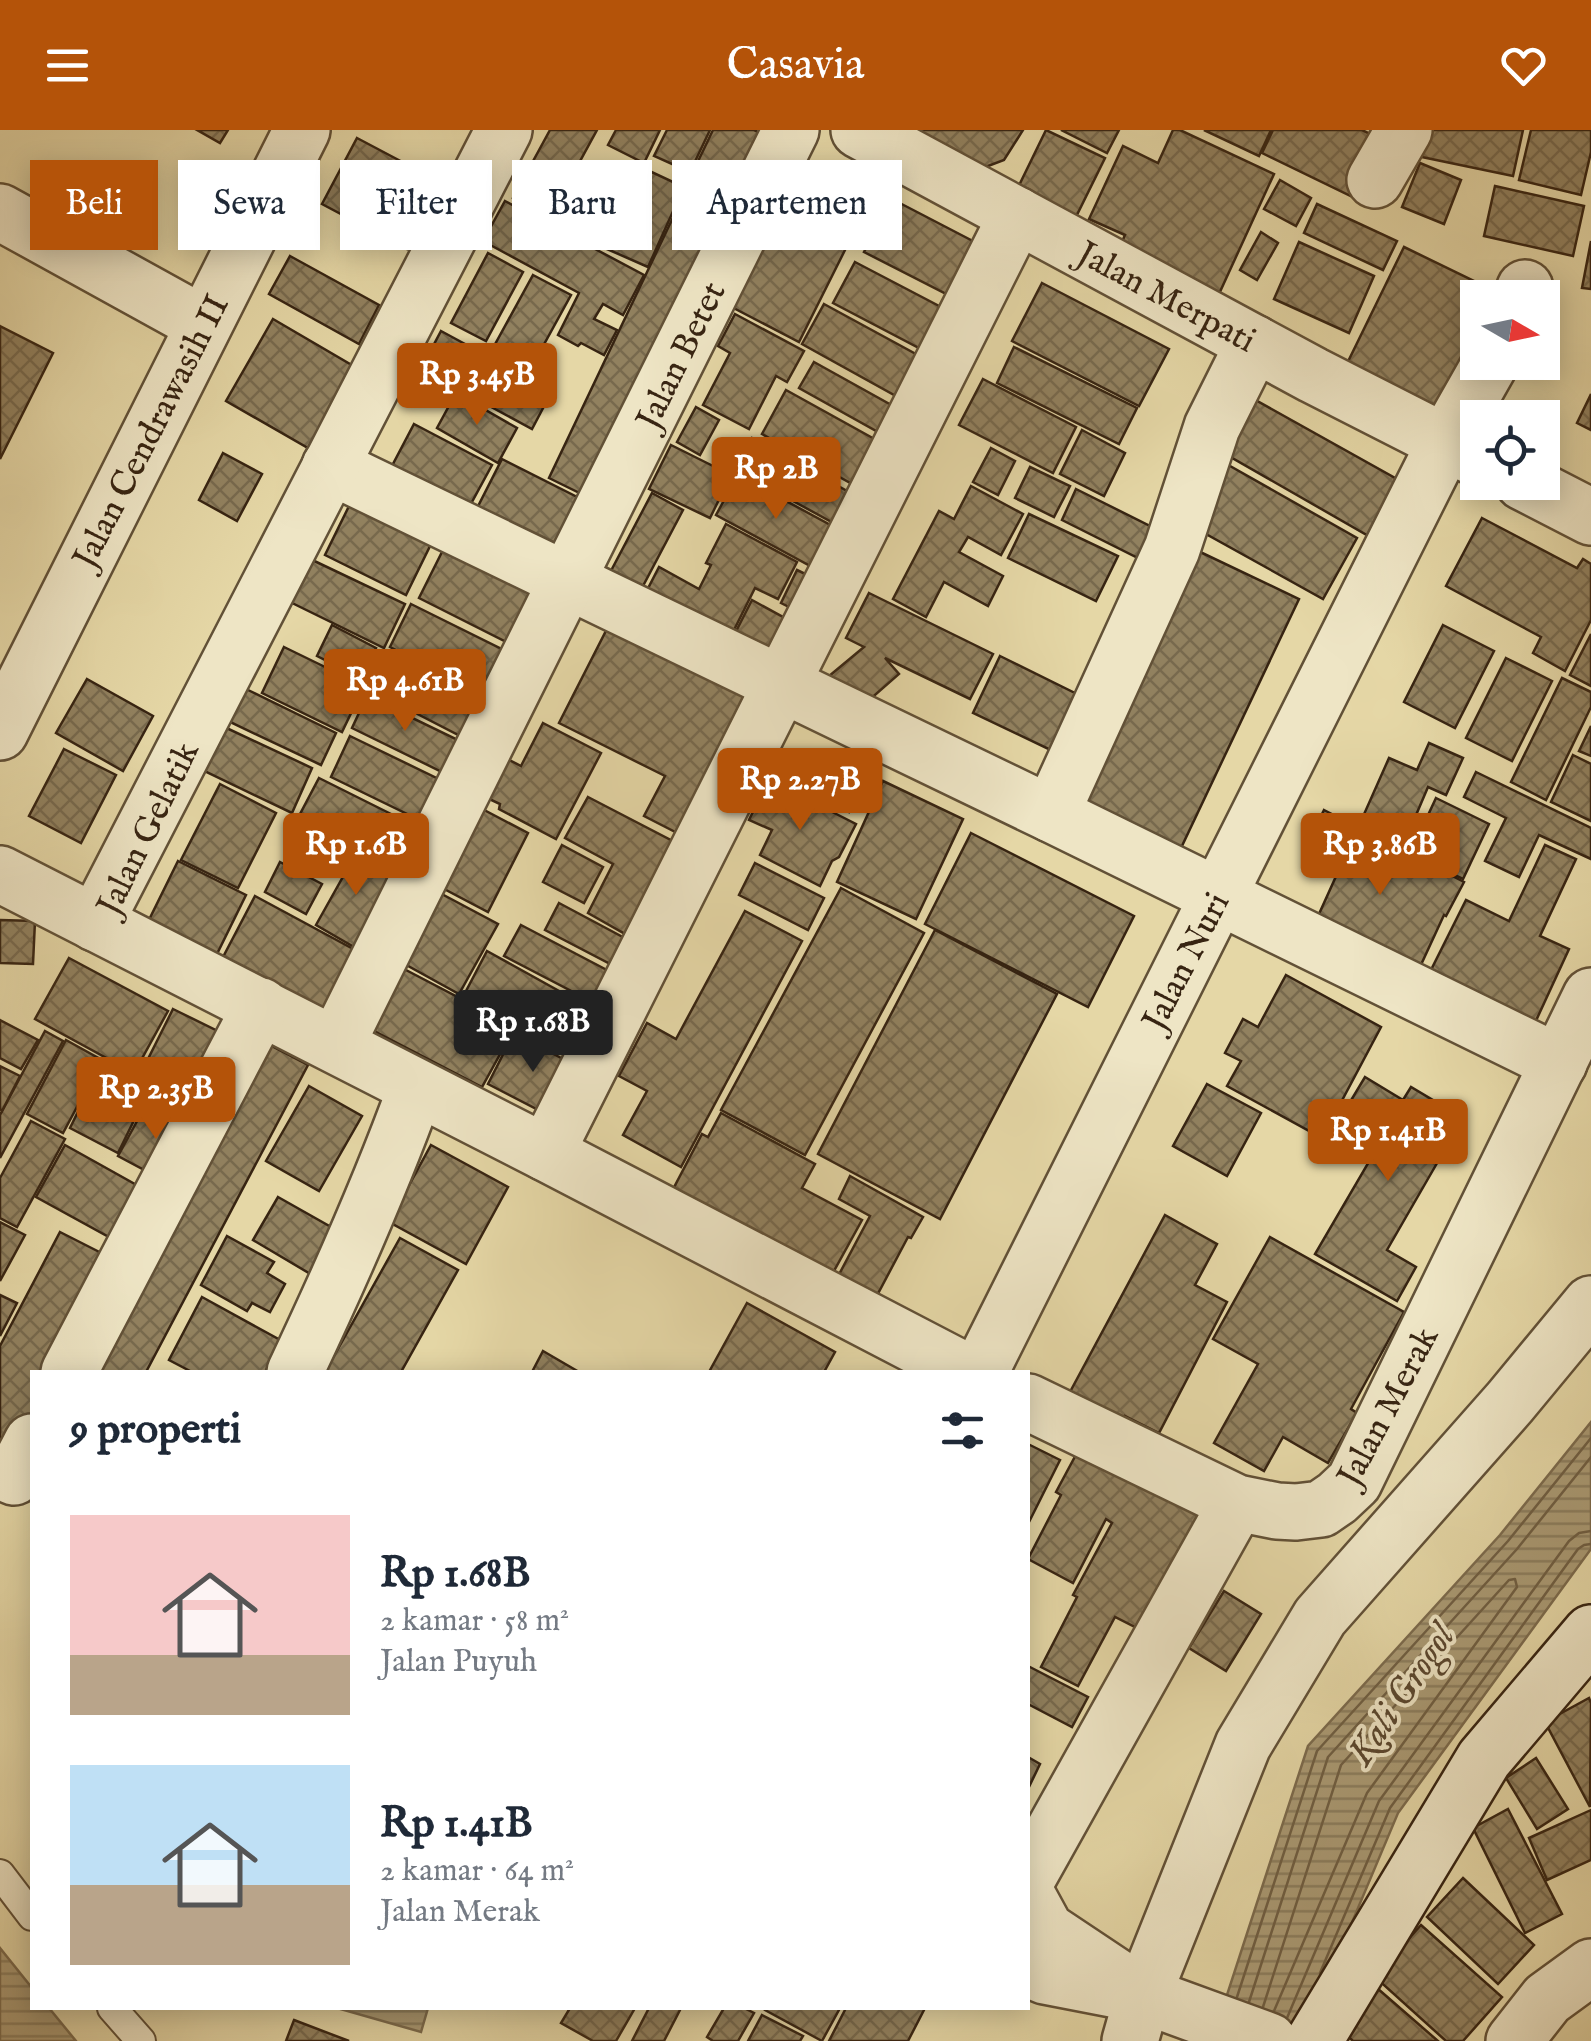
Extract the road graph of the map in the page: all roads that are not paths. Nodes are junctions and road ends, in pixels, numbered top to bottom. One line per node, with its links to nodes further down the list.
1 (302, 130): 9 (street, Jalan Cendrawasih II)
2 (504, 130): 13 (street, Jalan Gelatik)
3 (792, 130): 16 (street, Jalan Betet)
4 (859, 130): 8 (street, Jalan Merpati)
5 (1404, 130): 6 (street)
6 (1375, 180)
7 (0, 212): 9 (street)
8 (1017, 215): 10 (street, Jalan Merpati); 17 (street)
9 (203, 324): 18 (street, Jalan Cendrawasih II)
10 (1254, 343): 11 (street, Jalan Merpati); 19 (street)
11 (1460, 450)
12 (1460, 453): 21 (street, Jalan Nuri)
13 (330, 466): 16 (street); 22 (street, Jalan Gelatik)
14 (1558, 500): 15 (street)
15 (1591, 517)
16 (568, 580): 17 (street); 25 (street, Jalan Betet)
17 (780, 685): 19 (street); 28 (street)
18 (0, 732)
19 (1051, 814): 21 (street)
20 (0, 874): 22 (street)
21 (1218, 896): 26 (street); 33 (street, Jalan Nuri)
22 (95, 923): 24 (street, Jalan Gelatik)
23 (1591, 996): 26 (street, Jalan Merak)
24 (261, 1006): 25 (street, Jalan Gelatik); 30 (street)
25 (336, 1045): 27 (street, Jalan Gelatik)
26 (1560, 1063): 35 (street, Jalan Merak)
27 (416, 1088): 28 (street, Jalan Gelatik); 31 (street)
28 (546, 1152): 32 (street, Jalan Gelatik)
29 (1591, 1304): 44 (street)
30 (70, 1370)
31 (296, 1370)
32 (963, 1370)
33 (981, 1370)
34 (1030, 1403): 35 (street)
35 (1237, 1503): 37 (street)
36 (1591, 1634): 47 (street)
37 (1030, 1872)
38 (0, 1874): 40 (lane)
39 (1030, 1901): 44 (street)
40 (30, 1913)
41 (1591, 1967): 48 (street)
42 (1030, 1970): 44 (street)
43 (114, 2010): 45 (lane)
44 (1148, 2013): 46 (street)
45 (141, 2041)
46 (1269, 2041)
47 (1314, 2041)
48 (1514, 2041)

